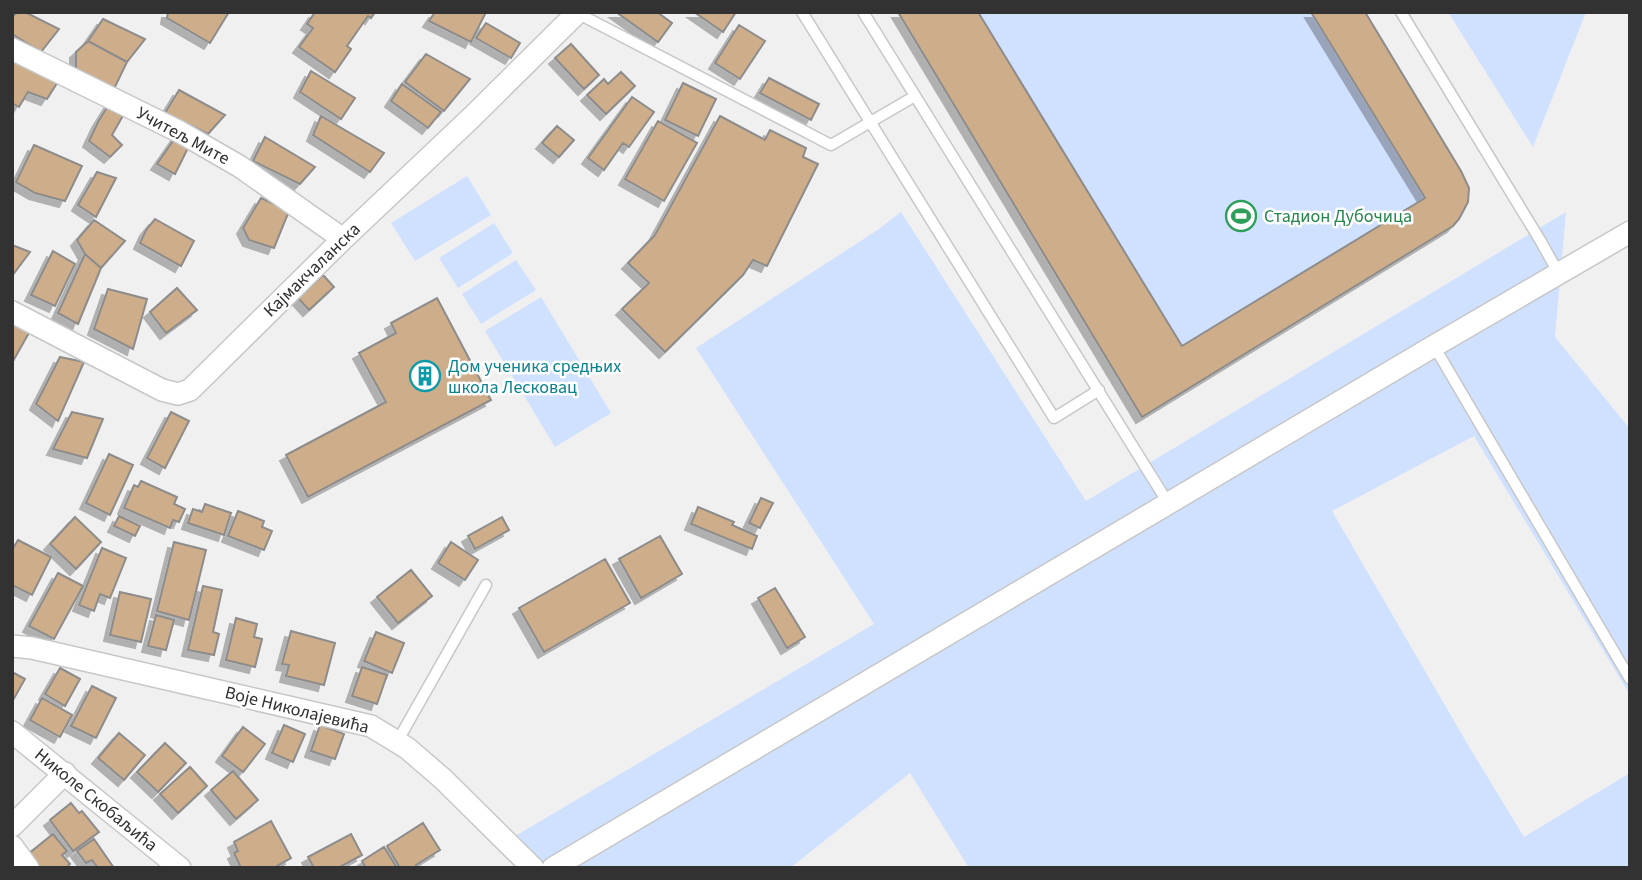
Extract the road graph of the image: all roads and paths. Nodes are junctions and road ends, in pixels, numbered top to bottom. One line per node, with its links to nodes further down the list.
1 (802, 12): 7 (lane)
2 (863, 12): 6 (lane)
3 (1401, 12): 10 (lane)
4 (578, 13): 7 (lane); 9 (street, Кајмакчаланска)
5 (12, 49): 9 (street, Учитељ Мите)
6 (915, 96): 7 (lane); 13 (lane)
7 (870, 122): 13 (lane)
8 (1630, 232): 10 (street)
9 (343, 239): 11 (street, Кајмакчаланска)
10 (1559, 274): 12 (street)
11 (12, 312)
12 (1434, 346): 14 (street); 17 (lane)
13 (1099, 390): 14 (lane)
14 (1168, 503): 26 (street)
15 (486, 585): 19 (lane)
16 (12, 646): 19 (street, Воје Николајевића)
17 (1630, 679)
18 (12, 732): 20 (street, Николе Скобаљића)
19 (397, 742): 25 (street, Воје Николајевића)
20 (65, 773): 21 (street); 24 (street, Николе Скобаљића)
21 (12, 826)
22 (12, 846): 23 (street)
23 (28, 868)
24 (180, 868)
25 (533, 868)
26 (553, 868)

